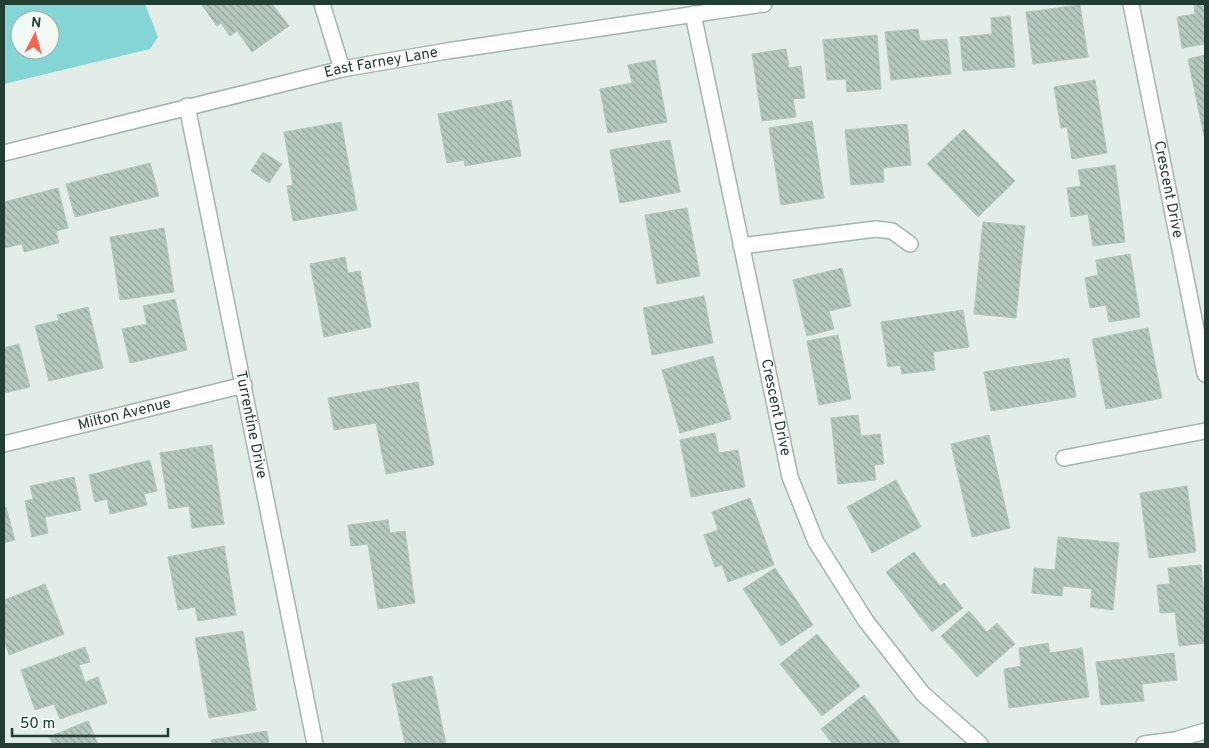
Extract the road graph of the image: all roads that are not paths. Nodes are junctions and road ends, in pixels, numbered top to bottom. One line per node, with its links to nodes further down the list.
1 (322, 4): 5 (street)
2 (764, 4): 4 (street, East Farney Lane)
3 (1131, 4): 10 (street, Crescent Drive)
4 (693, 14): 5 (street, East Farney Lane); 9 (street, Crescent Drive)
5 (342, 69): 6 (street, East Farney Lane)
6 (187, 106): 7 (street, East Farney Lane); 11 (street, Turrentine Drive)
7 (4, 153)
8 (910, 244): 9 (street)
9 (741, 246): 17 (street, Crescent Drive)
10 (1205, 374)
11 (244, 385): 13 (street, Milton Avenue); 16 (street, Turrentine Drive)
12 (1205, 431): 14 (street)
13 (4, 444)
14 (1064, 458)
15 (1205, 731): 18 (street)
16 (315, 744)
17 (980, 744)
18 (1144, 744)

